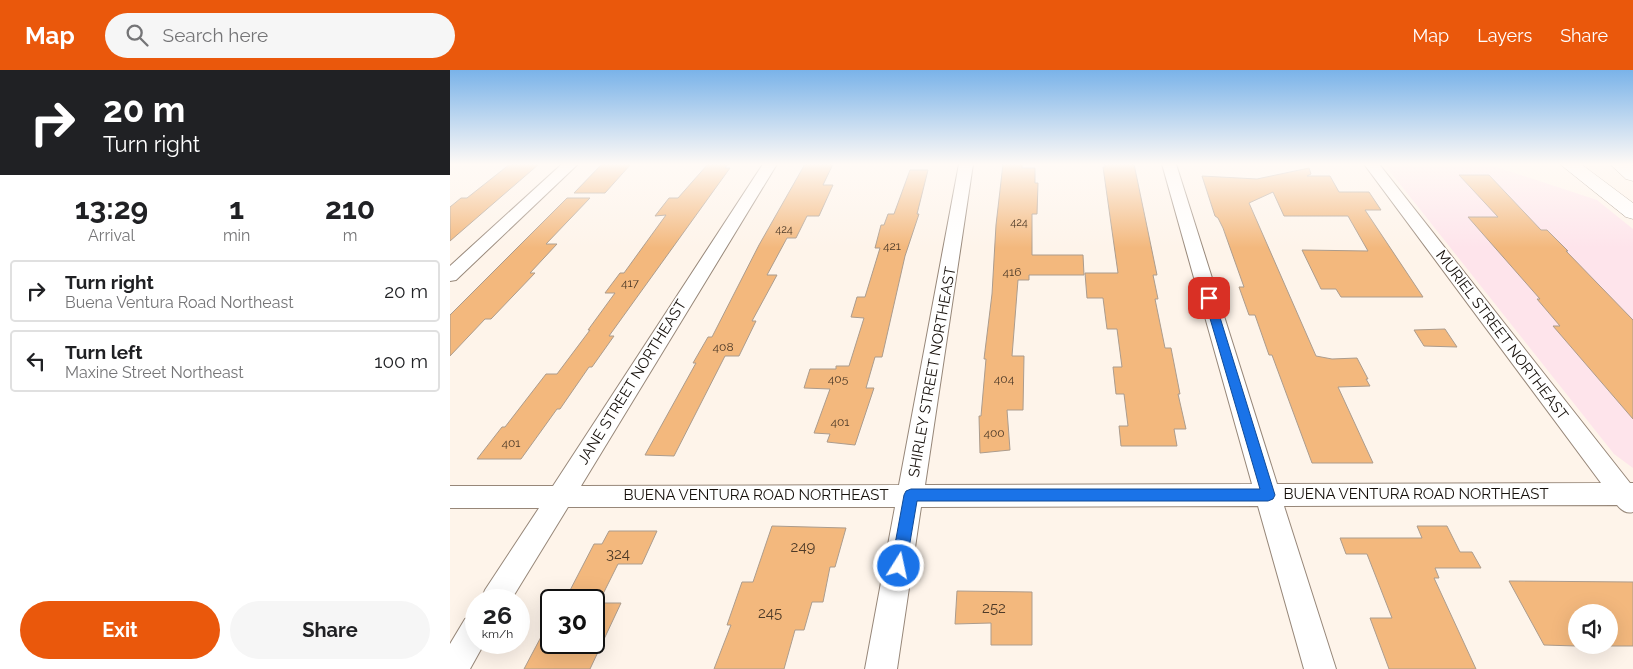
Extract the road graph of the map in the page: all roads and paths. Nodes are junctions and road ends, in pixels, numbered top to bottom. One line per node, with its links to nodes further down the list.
1 (541, 192): 8 (street)
2 (752, 192): 12 (street, JANE STREET NORTHEAST)
3 (961, 192): 9 (street, SHIRLEY STREET NORTHEAST)
4 (1177, 192): 10 (street)
5 (1393, 192): 13 (street, MURIEL STREET NORTHEAST)
6 (1606, 192): 7 (main road)
7 (1633, 213)
8 (450, 276)
9 (911, 495): 10 (street, BUENA VENTURA ROAD NORTHEAST); 12 (street, BUENA VENTURA ROAD NORTHEAST); 17 (street, SHIRLEY STREET NORTHEAST)
10 (1268, 495): 13 (street, BUENA VENTURA ROAD NORTHEAST); 18 (street)
11 (450, 496): 12 (street, BUENA VENTURA ROAD NORTHEAST)
12 (560, 496): 14 (street, JANE STREET NORTHEAST)
13 (1630, 498)
14 (502, 589)
15 (465, 648): 16 (street)
16 (452, 669)
17 (881, 669)
18 (1320, 669)

